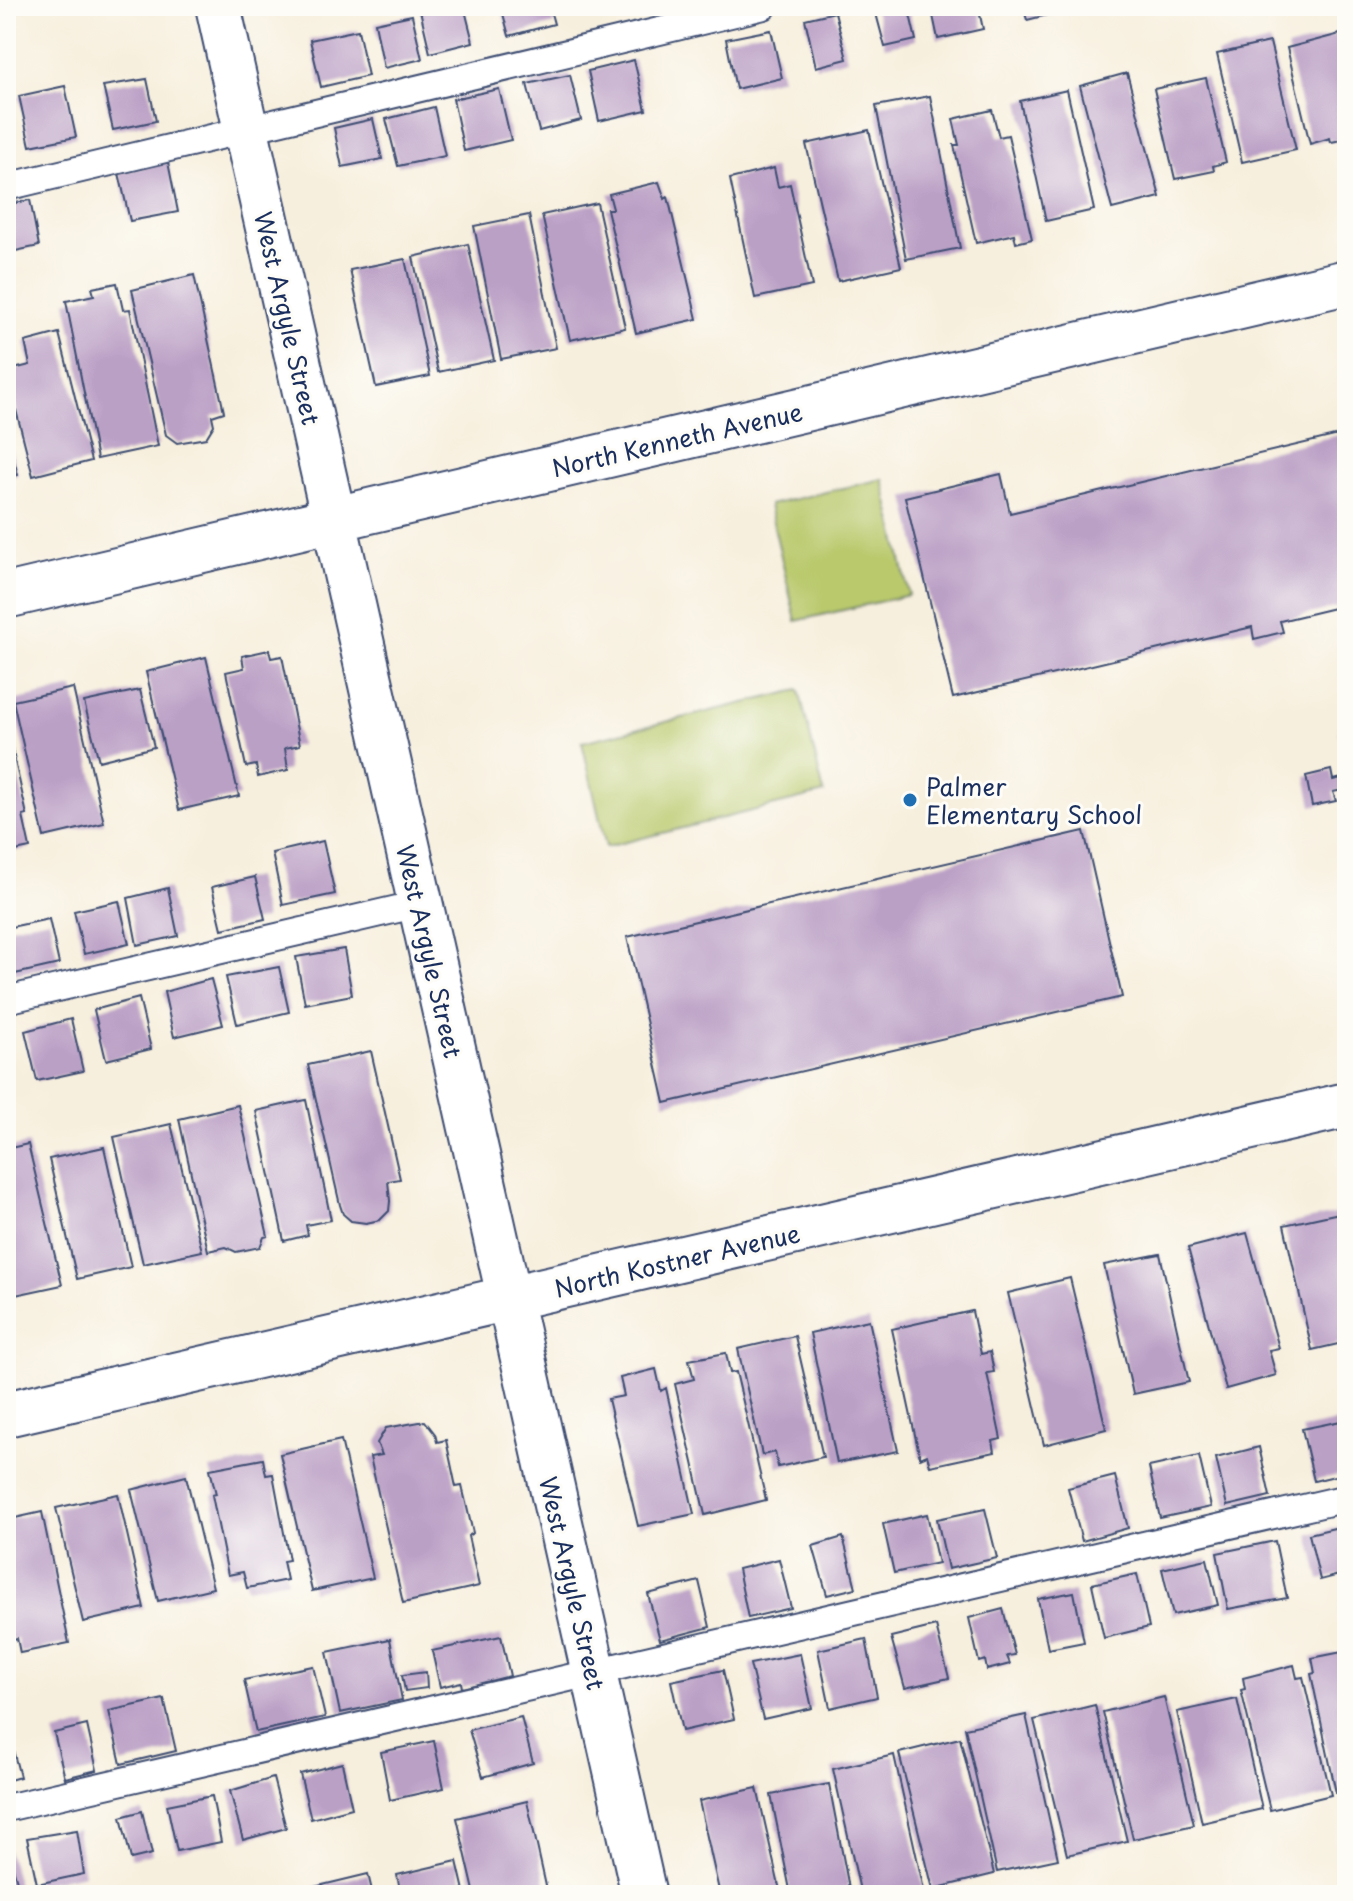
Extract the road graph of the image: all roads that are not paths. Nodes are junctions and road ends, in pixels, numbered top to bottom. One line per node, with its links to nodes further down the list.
1 (218, 6): 3 (street, West Argyle Street)
2 (764, 6): 3 (lane)
3 (246, 130): 4 (lane); 6 (street, West Argyle Street)
4 (6, 187)
5 (1347, 282): 6 (street, North Kenneth Avenue)
6 (334, 520): 7 (street, North Kenneth Avenue); 8 (street, West Argyle Street)
7 (6, 596)
8 (419, 904): 9 (lane); 11 (street, West Argyle Street)
9 (6, 1000)
10 (1347, 1105): 11 (street, North Kostner Avenue)
11 (509, 1298): 12 (street, North Kostner Avenue); 14 (street, West Argyle Street)
12 (6, 1414)
13 (1347, 1498): 14 (lane)
14 (593, 1671): 15 (lane); 16 (street, West Argyle Street)
15 (6, 1808)
16 (644, 1895)

